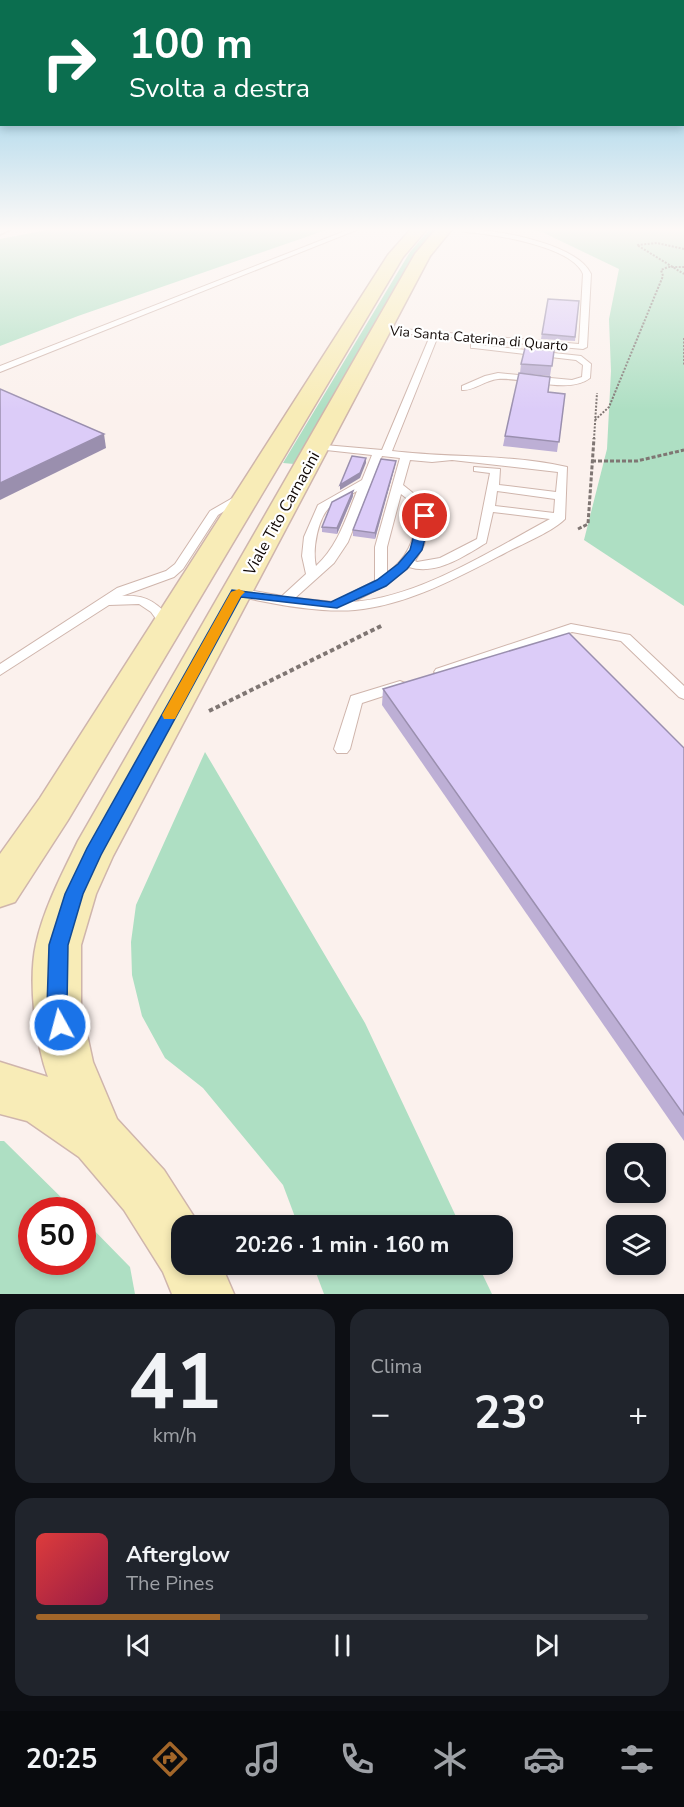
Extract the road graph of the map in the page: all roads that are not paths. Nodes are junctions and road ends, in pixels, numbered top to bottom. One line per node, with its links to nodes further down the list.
1 (202, 289): 7 (lane)
2 (374, 289): 16 (main road)
3 (404, 289): 5 (main road, Viale Tito Carnacini)
4 (586, 289): 6 (lane, Via Santa Caterina di Quarto)
5 (382, 329): 6 (lane, Via Santa Caterina di Quarto); 9 (main road, Viale Tito Carnacini)
6 (433, 338): 8 (lane); 10 (lane)
7 (0, 369)
8 (465, 388)
9 (317, 446): 10 (lane); 23 (main road, Viale Tito Carnacini)
10 (382, 453): 11 (lane); 13 (lane)
11 (406, 456): 12 (lane); 14 (lane)
12 (432, 459): 15 (lane); 17 (lane)
13 (366, 482): 21 (lane); 21 (lane)
14 (397, 485): 20 (lane); 22 (lane)
15 (492, 488): 17 (lane); 18 (lane)
16 (249, 490): 25 (lane); 27 (main road)
17 (561, 496): 19 (lane)
18 (488, 508): 19 (lane); 20 (lane)
19 (559, 517): 26 (lane)
20 (407, 561): 22 (lane)
21 (313, 576): 24 (lane)
22 (381, 583): 26 (lane)
23 (237, 592): 24 (lane); 33 (main road, Viale Tito Carnacini)
24 (286, 599): 26 (lane)
25 (107, 602): 27 (lane); 28 (lane)
26 (332, 606)
27 (167, 624): 31 (main road)
28 (0, 670)
29 (684, 694): 30 (lane)
30 (342, 749)
31 (0, 890)
32 (0, 1088): 33 (main road)
33 (99, 1138): 34 (main road)
34 (171, 1231)
35 (194, 1275): 36 (main road)
36 (204, 1294)

